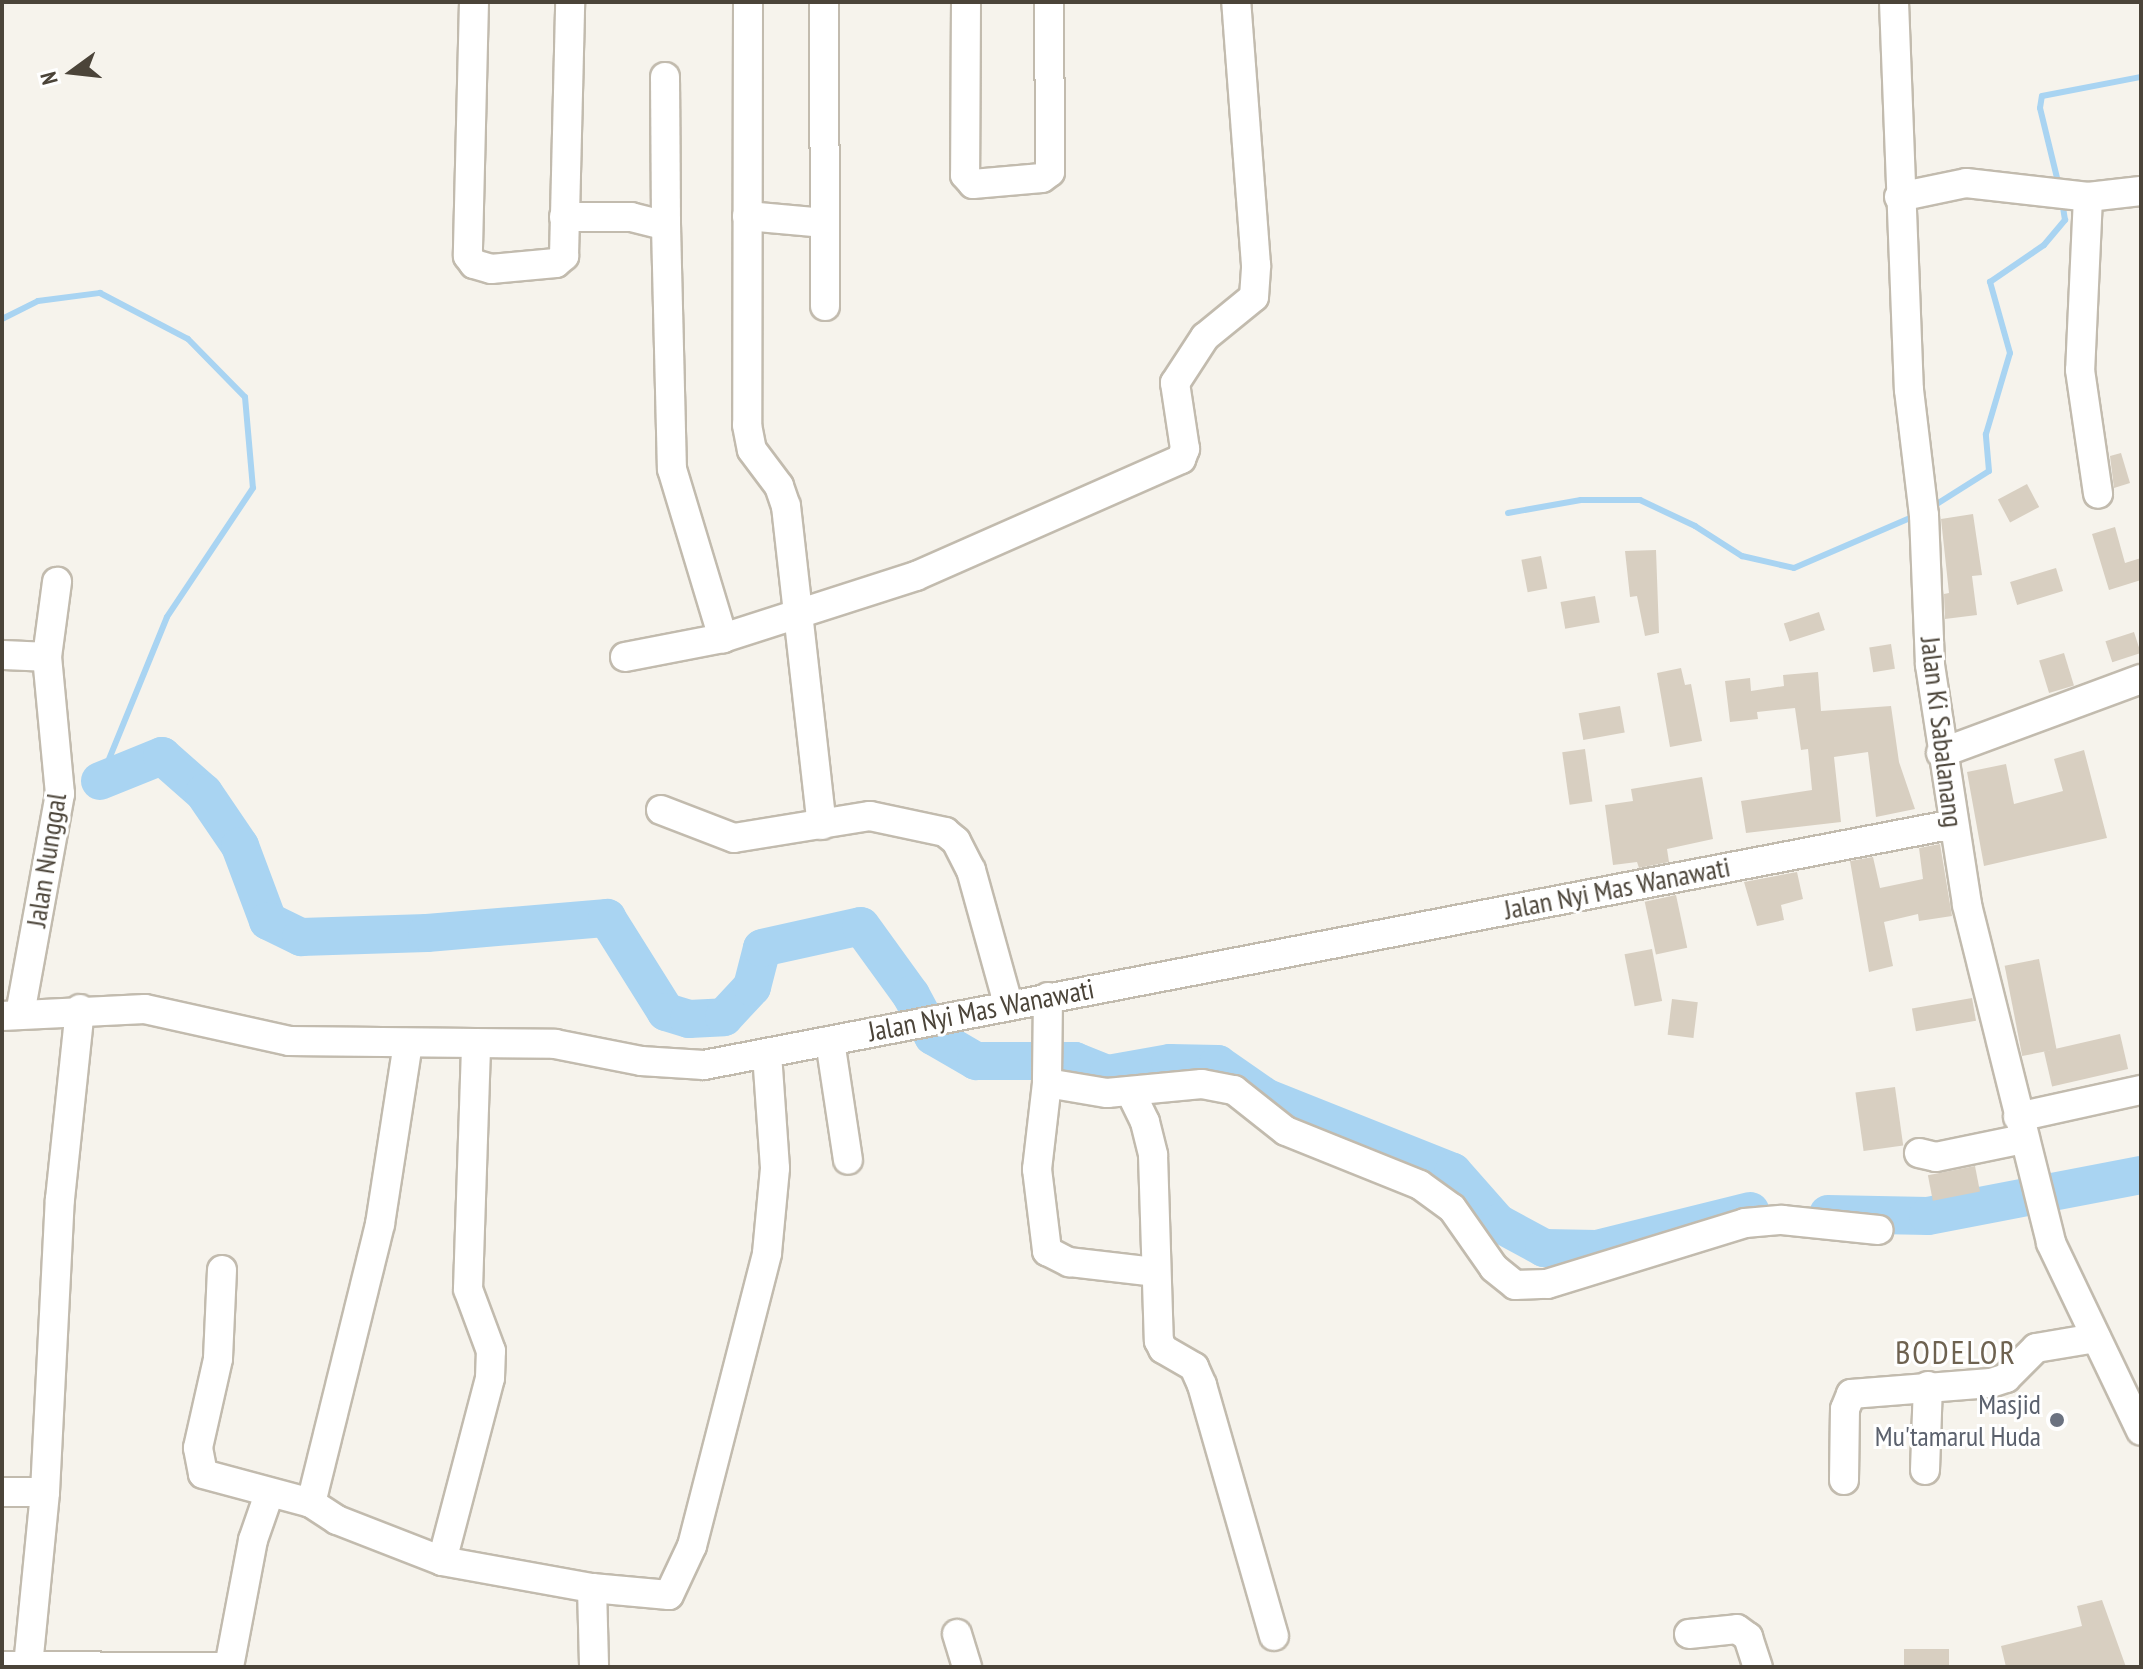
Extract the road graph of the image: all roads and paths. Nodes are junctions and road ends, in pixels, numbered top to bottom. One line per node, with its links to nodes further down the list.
1 (474, 2): 14 (street)
2 (570, 2): 14 (street)
3 (748, 2): 13 (street)
4 (824, 2): 15 (street)
5 (966, 2): 6 (street)
6 (1049, 2)
7 (1236, 2): 20 (street)
8 (1894, 2): 12 (street, Jalan Ki Sabalanang)
9 (665, 77): 16 (street)
10 (2141, 191): 11 (street)
11 (2068, 195): 12 (street); 18 (street)
12 (1899, 197): 26 (street, Jalan Ki Sabalanang)
13 (747, 216): 15 (street); 20 (street)
14 (564, 217): 16 (street)
15 (825, 223): 17 (street)
16 (666, 226): 21 (street)
17 (825, 306)
18 (2098, 494)
19 (57, 582): 23 (street, Jalan Nunggal)
20 (800, 610): 21 (street); 28 (street)
21 (723, 638): 24 (street)
22 (2, 655): 23 (street)
23 (47, 657): 33 (street, Jalan Nunggal)
24 (625, 657)
25 (2141, 679): 26 (street)
26 (1941, 753): 29 (street, Jalan Ki Sabalanang)
27 (661, 810): 28 (street)
28 (846, 820): 31 (street)
29 (1954, 824): 30 (street, Jalan Nyi Mas Wanawati); 41 (street, Jalan Ki Sabalanang)
30 (1048, 997): 31 (street, Jalan Nyi Mas Wanawati); 38 (street)
31 (1008, 1003): 34 (street, Jalan Nyi Mas Wanawati)
32 (80, 1009): 33 (street, Jalan Nyi Mas Wanawati); 35 (street, Jalan Nyi Mas Wanawati); 54 (street)
33 (11, 1015)
34 (830, 1041): 37 (street, Jalan Nyi Mas Wanawati); 43 (street)
35 (408, 1043): 36 (street, Jalan Nyi Mas Wanawati); 56 (street)
36 (476, 1044): 37 (street, Jalan Nyi Mas Wanawati); 57 (street)
37 (767, 1054): 58 (street)
38 (1046, 1079): 40 (street); 46 (street)
39 (2141, 1090): 41 (street)
40 (1130, 1091): 44 (street); 46 (street)
41 (2021, 1128): 42 (street); 47 (street, Jalan Ki Sabalanang)
42 (1919, 1153)
43 (848, 1160)
44 (1878, 1230)
45 (222, 1270): 55 (street)
46 (1155, 1272): 61 (street)
47 (2096, 1338): 48 (street); 49 (street, Jalan Ki Sabalanang)
48 (1928, 1386): 51 (street); 52 (street)
49 (2131, 1386): 50 (street, Jalan Ki Sabalanang)
50 (2141, 1431)
51 (1925, 1470)
52 (1844, 1480)
53 (2, 1492): 54 (street)
54 (45, 1492): 63 (street)
55 (269, 1494): 56 (street); 63 (street)
56 (311, 1503): 57 (street)
57 (442, 1561): 58 (street)
58 (592, 1588): 64 (street)
59 (957, 1634): 65 (street)
60 (1689, 1634): 66 (street)
61 (1274, 1636)
62 (2, 1666): 63 (street)
63 (28, 1666)
64 (594, 1667)
65 (967, 1667)
66 (1758, 1667)

